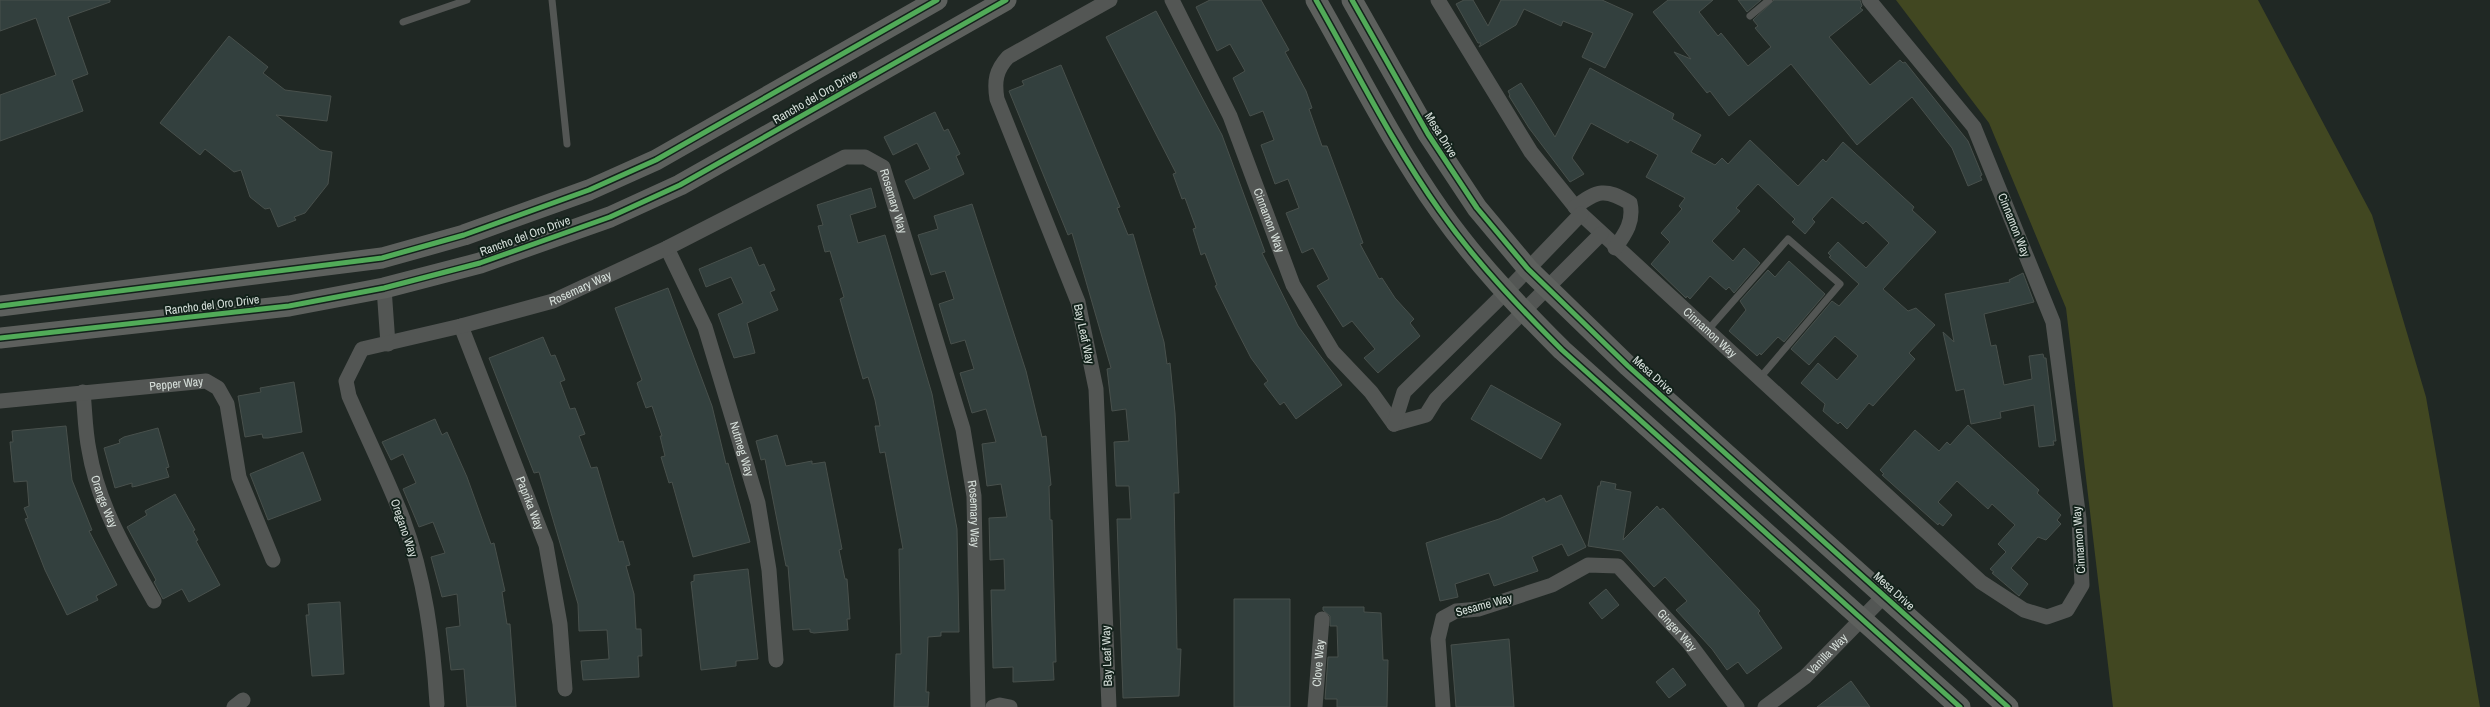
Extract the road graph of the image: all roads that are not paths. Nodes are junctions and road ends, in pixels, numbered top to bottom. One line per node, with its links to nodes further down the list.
1 (467, 0): 13 (lane)
2 (552, 0): 14 (lane)
3 (937, 0): 23 (main road, Rancho del Oro Drive)
4 (1006, 0): 20 (main road, Rancho del Oro Drive)
5 (1110, 0): 47 (street, Bay Leaf Way)
6 (1172, 0): 33 (street, Cinnamon Way)
7 (1316, 0): 22 (main road)
8 (1352, 0): 19 (main road, Mesa Drive)
9 (1438, 0): 15 (street, Cinnamon Way)
10 (1769, 0): 12 (lane)
11 (1869, 0): 30 (street, Cinnamon Way)
12 (1750, 16)
13 (403, 22)
14 (567, 144)
15 (1578, 210): 16 (street, Cinnamon Way); 18 (street); 19 (street)
16 (1601, 234): 18 (street, Cinnamon Way); 21 (street)
17 (667, 248): 25 (street, Rosemary Way); 40 (street, Nutmeg Way); 44 (street, Rosemary Way)
18 (1615, 248): 26 (street, Cinnamon Way)
19 (1528, 269): 21 (main road, Mesa Drive); 22 (street)
20 (384, 288): 27 (main road, Rancho del Oro Drive); 28 (street)
21 (1548, 289): 24 (street); 36 (main road, Mesa Drive)
22 (1505, 293): 24 (main road); 33 (street)
23 (0, 306)
24 (1524, 312): 33 (street); 39 (main road)
25 (461, 326): 28 (street, Rosemary Way); 41 (street, Paprika Way)
26 (1707, 331): 30 (street, Cinnamon Way); 30 (lane)
27 (0, 338)
28 (388, 344): 29 (street, Rosemary Way)
29 (354, 362): 43 (street, Oregano Way)
30 (1758, 379)
31 (83, 392): 32 (street, Pepper Way); 34 (street, Pepper Way); 37 (street, Orange Way)
32 (0, 401)
33 (1394, 424)
34 (273, 560)
35 (1610, 564): 49 (street, Sesame Way); 50 (street, Ginger Way)
36 (1884, 596): 39 (street, Vanilla Way); 53 (main road, Mesa Drive)
37 (154, 601)
38 (1322, 619): 48 (street, Clove Way)
39 (1863, 619): 42 (street, Vanilla Way); 52 (main road)
40 (776, 660)
41 (565, 688)
42 (1782, 702): 51 (street, Vanilla Way)
43 (437, 704)
44 (978, 707)
45 (992, 707): 46 (street)
46 (1010, 707)
47 (1109, 707)
48 (1315, 707)
49 (1443, 707)
50 (1737, 707)
51 (1765, 707)
52 (1960, 707)
53 (2008, 707)

